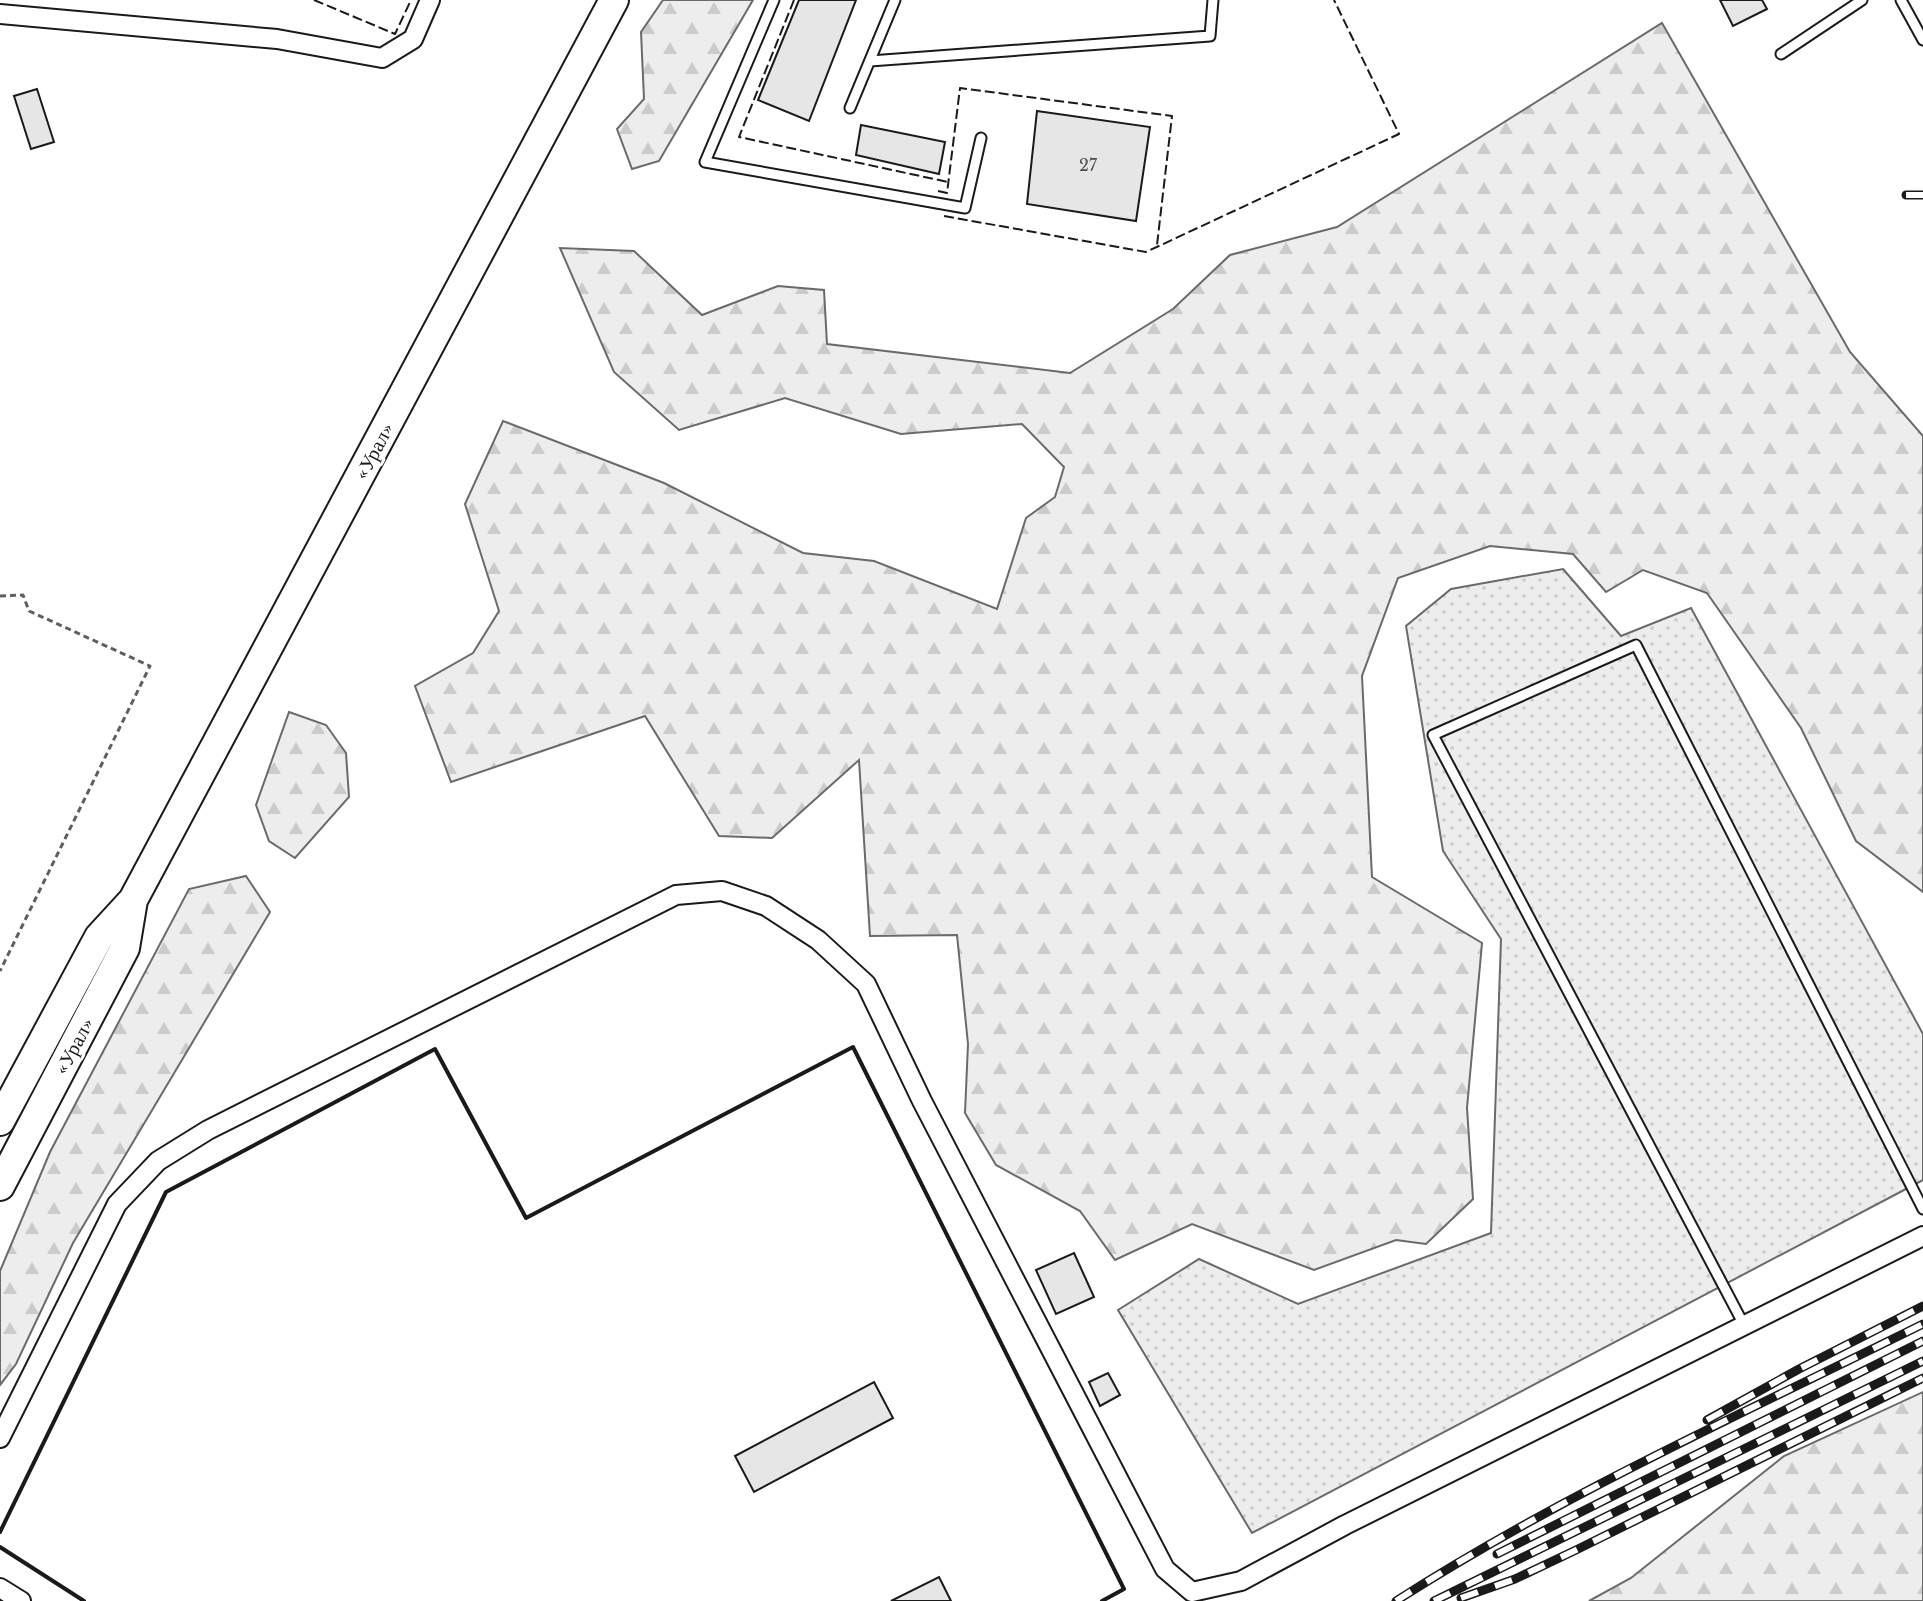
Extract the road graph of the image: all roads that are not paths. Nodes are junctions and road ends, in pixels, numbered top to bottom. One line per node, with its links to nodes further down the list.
1 (430, 0): 8 (street)
2 (614, 0): 14 (highway, «Урал»)
3 (774, 0): 13 (lane)
4 (895, 0): 11 (lane)
5 (1213, 0): 11 (lane)
6 (1862, 0): 10 (lane)
7 (1901, 0): 9 (lane)
8 (0, 14)
9 (1923, 40)
10 (1781, 54)
11 (870, 61): 12 (lane)
12 (850, 108)
13 (981, 138)
14 (133, 900): 15 (highway, «Урал»); 16 (highway, «Урал»)
15 (0, 1121)
16 (0, 1186)
17 (1923, 1209): 19 (lane)
18 (1923, 1236): 19 (street)
19 (1744, 1325): 20 (street)
20 (0, 1438)
21 (0, 1588): 22 (street)
22 (21, 1601)

